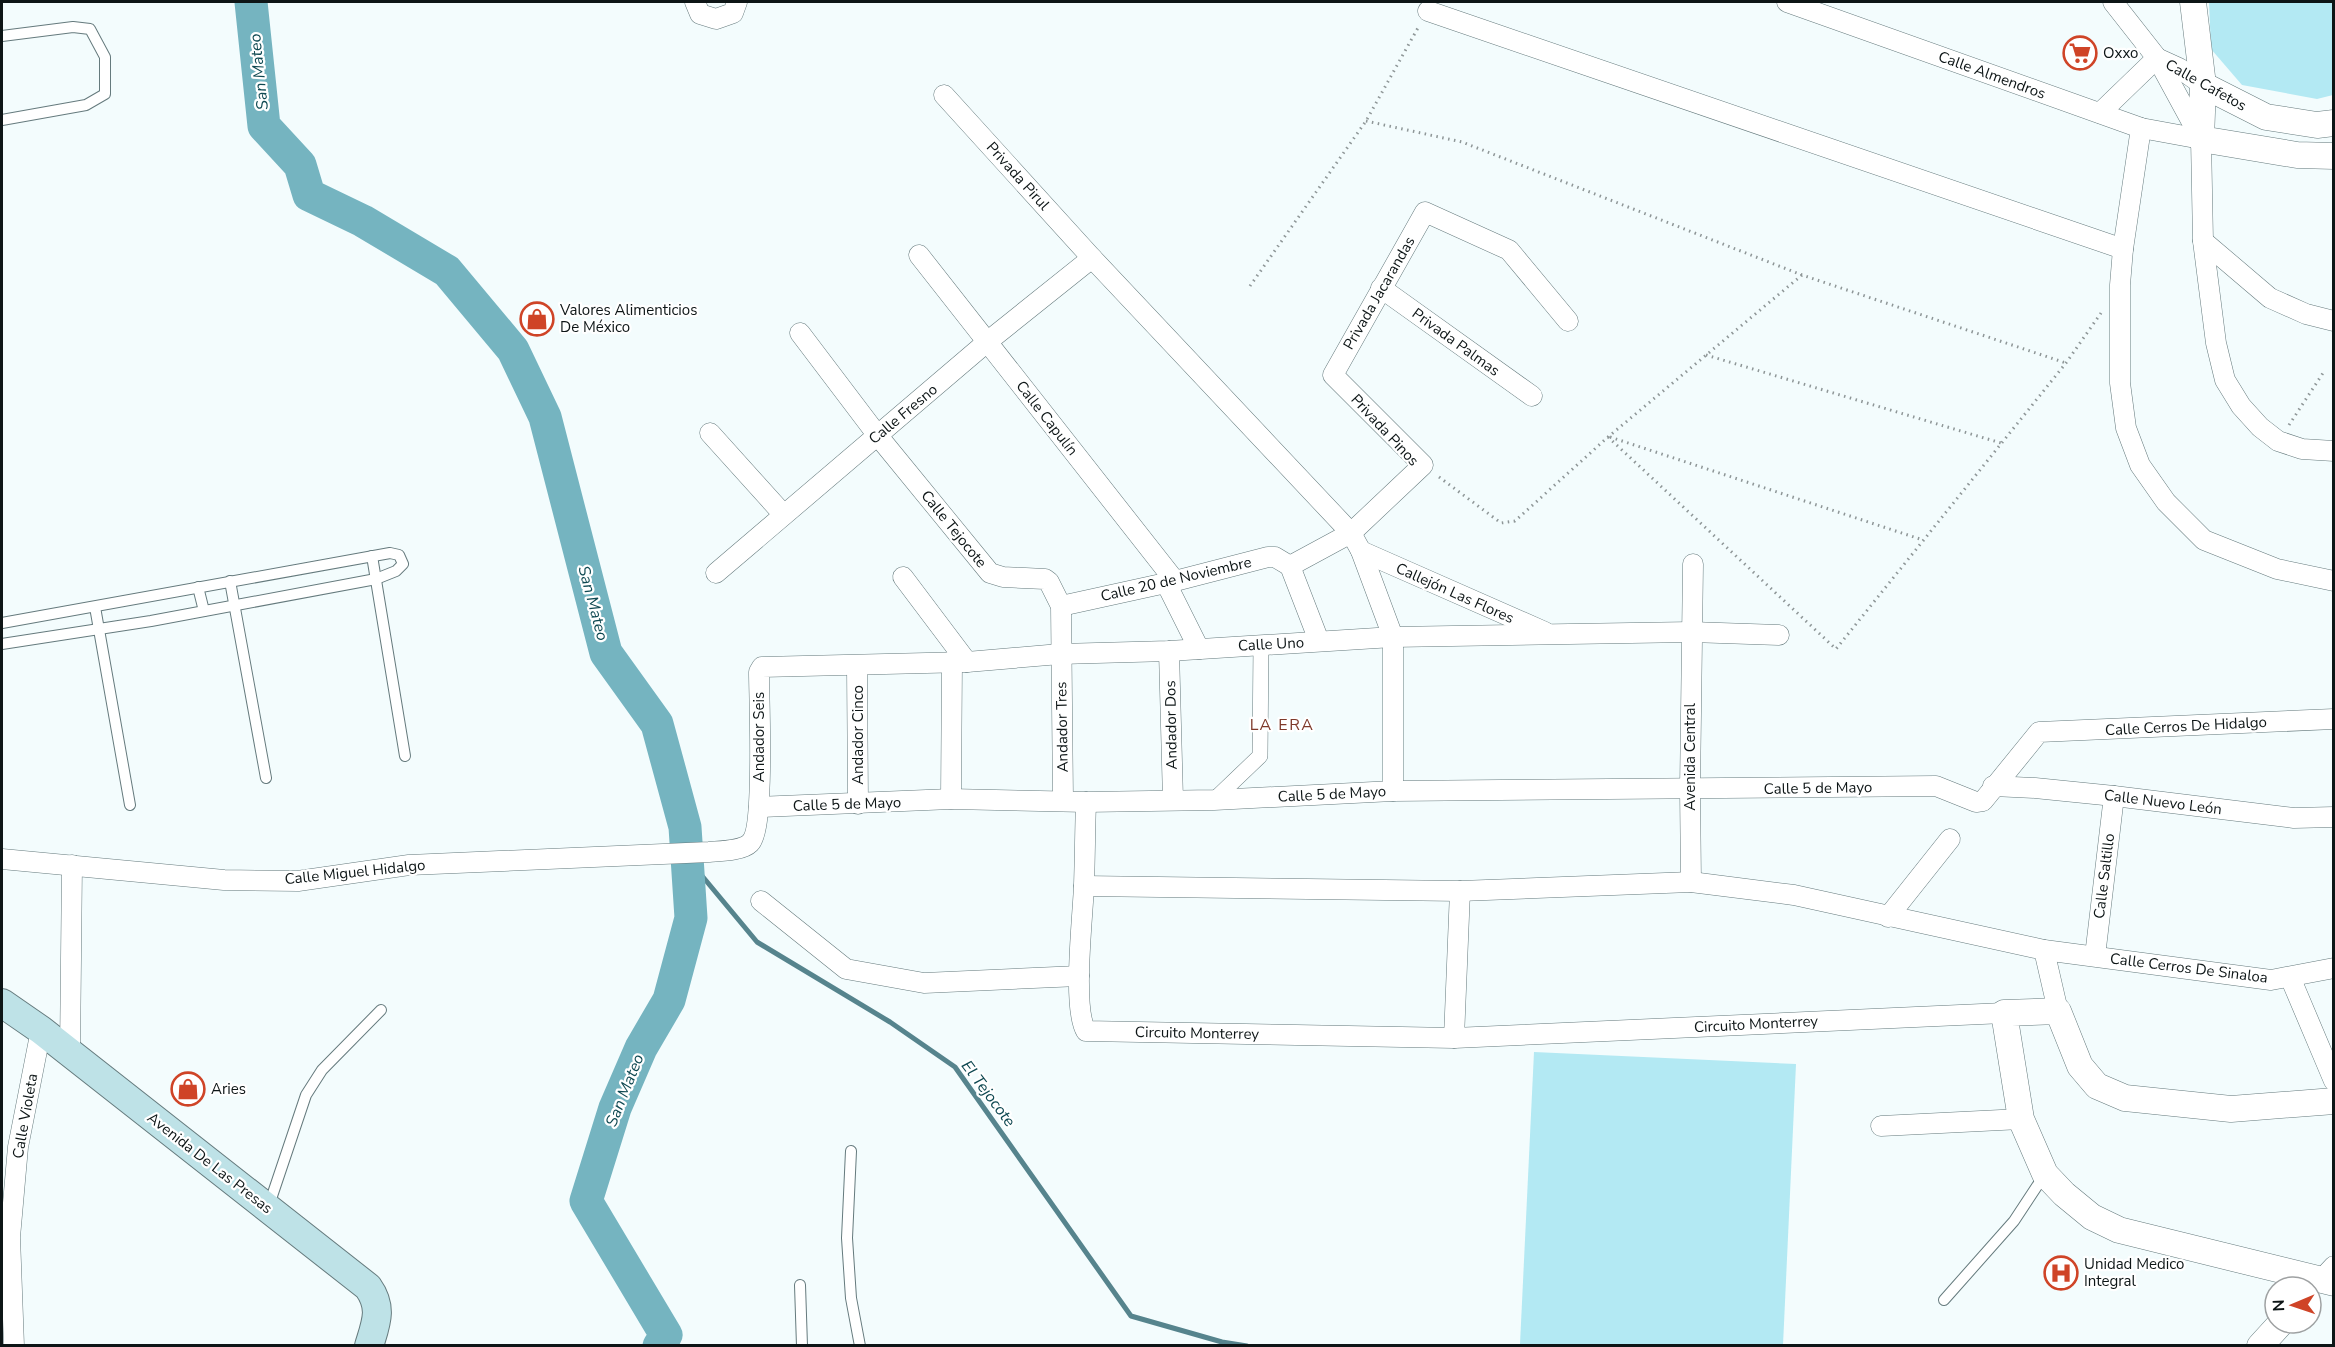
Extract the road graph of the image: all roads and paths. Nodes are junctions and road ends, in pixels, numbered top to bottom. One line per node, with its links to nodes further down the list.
1 (695, 2): 2 (street)
2 (737, 2)
3 (1787, 2): 11 (street, Calle Almendros)
4 (2113, 2): 8 (street)
5 (2193, 2): 9 (street)
6 (1428, 11): 13 (path); 19 (street)
7 (2, 36): 12 (lane)
8 (2157, 58): 9 (street, Calle Cafetos); 11 (street, Calle Cafetos); 16 (street)
9 (2203, 85): 14 (street, Calle Cafetos); 16 (street)
10 (944, 95): 21 (street, Privada Pirul)
11 (2100, 113): 15 (street, Calle Almendros)
12 (2, 120)
13 (1366, 121): 22 (path); 24 (path)
14 (2334, 123)
15 (2141, 128): 16 (street, Calle Almendros); 19 (street)
16 (2200, 139): 17 (street); 18 (street)
17 (2334, 156)
18 (2203, 241): 27 (street); 38 (street)
19 (2123, 249): 23 (street)
20 (918, 255): 29 (street, Calle Capulín)
21 (1092, 258): 29 (street, Calle Fresno); 44 (street)
22 (1802, 275): 30 (path); 31 (path)
23 (2121, 285): 31 (path); 52 (street)
24 (1250, 286)
25 (1381, 288): 26 (street, Privada Jacarandas); 33 (street, Privada Jacarandas); 34 (street, Privada Palmas)
26 (1568, 321)
27 (2334, 321)
28 (800, 333): 36 (street)
29 (987, 342): 36 (street, Calle Fresno); 53 (street, Calle Capulín)
30 (1706, 355): 37 (path); 39 (path)
31 (2066, 363): 39 (path)
32 (2325, 370): 38 (path)
33 (1333, 375): 41 (street, Privada Pinos)
34 (1532, 396)
35 (710, 433): 42 (street)
36 (878, 436): 42 (street, Calle Fresno); 56 (street, Calle Tejocote)
37 (1608, 436): 41 (path); 43 (path); 43 (path)
38 (2278, 441): 40 (street)
39 (2001, 443): 43 (path)
40 (2334, 451)
41 (1423, 465): 44 (street, Privada Pinos)
42 (783, 514): 48 (street, Calle Fresno)
43 (1923, 540)
44 (1356, 542): 47 (street, Privada Pinos); 62 (street, Callejón Las Flores); 64 (street)
45 (372, 556): 50 (lane); 50 (lane); 51 (lane)
46 (1693, 564): 61 (street, Avenida Central)
47 (1290, 566): 53 (street, Calle 20 de Noviembre); 65 (street)
48 (716, 573)
49 (903, 577): 72 (street)
50 (376, 579): 55 (lane); 76 (lane)
51 (230, 581): 54 (lane); 55 (lane)
52 (2334, 581)
53 (1171, 582): 56 (street, Calle 20 de Noviembre); 69 (street, Calle Capulín)
54 (198, 587): 57 (lane); 58 (lane)
55 (235, 605): 58 (lane); 77 (lane)
56 (1061, 606): 71 (street)
57 (95, 607): 59 (lane); 60 (lane)
58 (204, 611): 60 (lane)
59 (7, 623): 66 (lane)
60 (100, 629): 66 (lane); 88 (lane)
61 (1691, 632): 62 (street, Calle Uno); 63 (street, Calle Uno); 78 (street, Avenida Central)
62 (1549, 634): 64 (street, Calle Uno)
63 (1779, 635)
64 (1393, 637): 65 (street, Calle Uno); 79 (street)
65 (1319, 641): 68 (street, Calle Uno)
66 (16, 642): 67 (lane)
67 (2, 644)
68 (1261, 644): 69 (street, Calle Uno); 85 (street)
69 (1199, 649): 70 (street, Calle Uno)
70 (1169, 651): 71 (street, Calle Uno); 84 (street, Andador Dos)
71 (1060, 654): 72 (street, Calle Uno); 83 (street, Andador Tres)
72 (960, 662): 73 (street, Calle Uno); 82 (street)
73 (857, 666): 74 (street, Calle Uno); 87 (street, Andador Cinco)
74 (762, 667): 89 (street, Andador Seis)
75 (2334, 719): 80 (street, Calle Cerros De Hidalgo)
76 (405, 756)
77 (266, 778)
78 (1690, 789): 79 (street, Calle 5 de Mayo); 80 (street, Calle 5 de Mayo); 94 (street, Avenida Central)
79 (1393, 791): 85 (street, Calle 5 de Mayo)
80 (1988, 793): 81 (street, Calle Nuevo León)
81 (2114, 796): 90 (street, Calle Nuevo León); 100 (street, Calle Saltillo)
82 (951, 799): 83 (street, Calle 5 de Mayo); 87 (street, Calle 5 de Mayo)
83 (1063, 800): 86 (street, Calle 5 de Mayo)
84 (1173, 800): 85 (street, Calle 5 de Mayo); 86 (street, Calle 5 de Mayo)
85 (1214, 800)
86 (1086, 802): 95 (street, Circuito Monterrey)
87 (858, 804): 89 (street, Calle 5 de Mayo)
88 (130, 805)
89 (759, 807): 93 (street, Calle Miguel Hidalgo)
90 (2334, 817)
91 (1950, 839): 98 (street)
92 (2, 859): 93 (street, Calle Miguel Hidalgo)
93 (72, 865): 110 (street)
94 (1691, 882): 96 (street); 98 (street)
95 (1084, 886): 96 (street); 102 (street, Circuito Monterrey)
96 (1460, 891): 109 (street)
97 (761, 901): 102 (street)
98 (1888, 917): 99 (street)
99 (2044, 950): 100 (street, Calle Cerros De Sinaloa); 106 (street)
100 (2094, 956): 103 (street, Calle Cerros De Sinaloa)
101 (2334, 968): 103 (street, Calle Cerros De Sinaloa)
102 (1079, 976): 109 (street, Circuito Monterrey)
103 (2290, 976): 111 (street)
104 (2, 1003): 108 (main road, Avenida De Las Presas)
105 (381, 1010): 117 (lane)
106 (2058, 1011): 107 (street, Circuito Monterrey); 112 (street)
107 (2004, 1013): 109 (street, Circuito Monterrey); 113 (street)
108 (41, 1030): 110 (main road, Avenida De Las Presas); 121 (street, Calle Violeta)
109 (1454, 1038)
110 (70, 1053): 117 (main road, Avenida De Las Presas)
111 (2334, 1081)
112 (2334, 1101)
113 (2021, 1119): 114 (street); 116 (street)
114 (1881, 1126)
115 (851, 1151): 124 (lane)
116 (2045, 1174): 118 (street); 120 (lane)
117 (268, 1208): 122 (main road, Avenida De Las Presas)
118 (2325, 1280)
119 (800, 1285): 123 (lane)
120 (1944, 1300)
121 (14, 1346)
122 (369, 1346)
123 (802, 1346)
124 (860, 1346)

